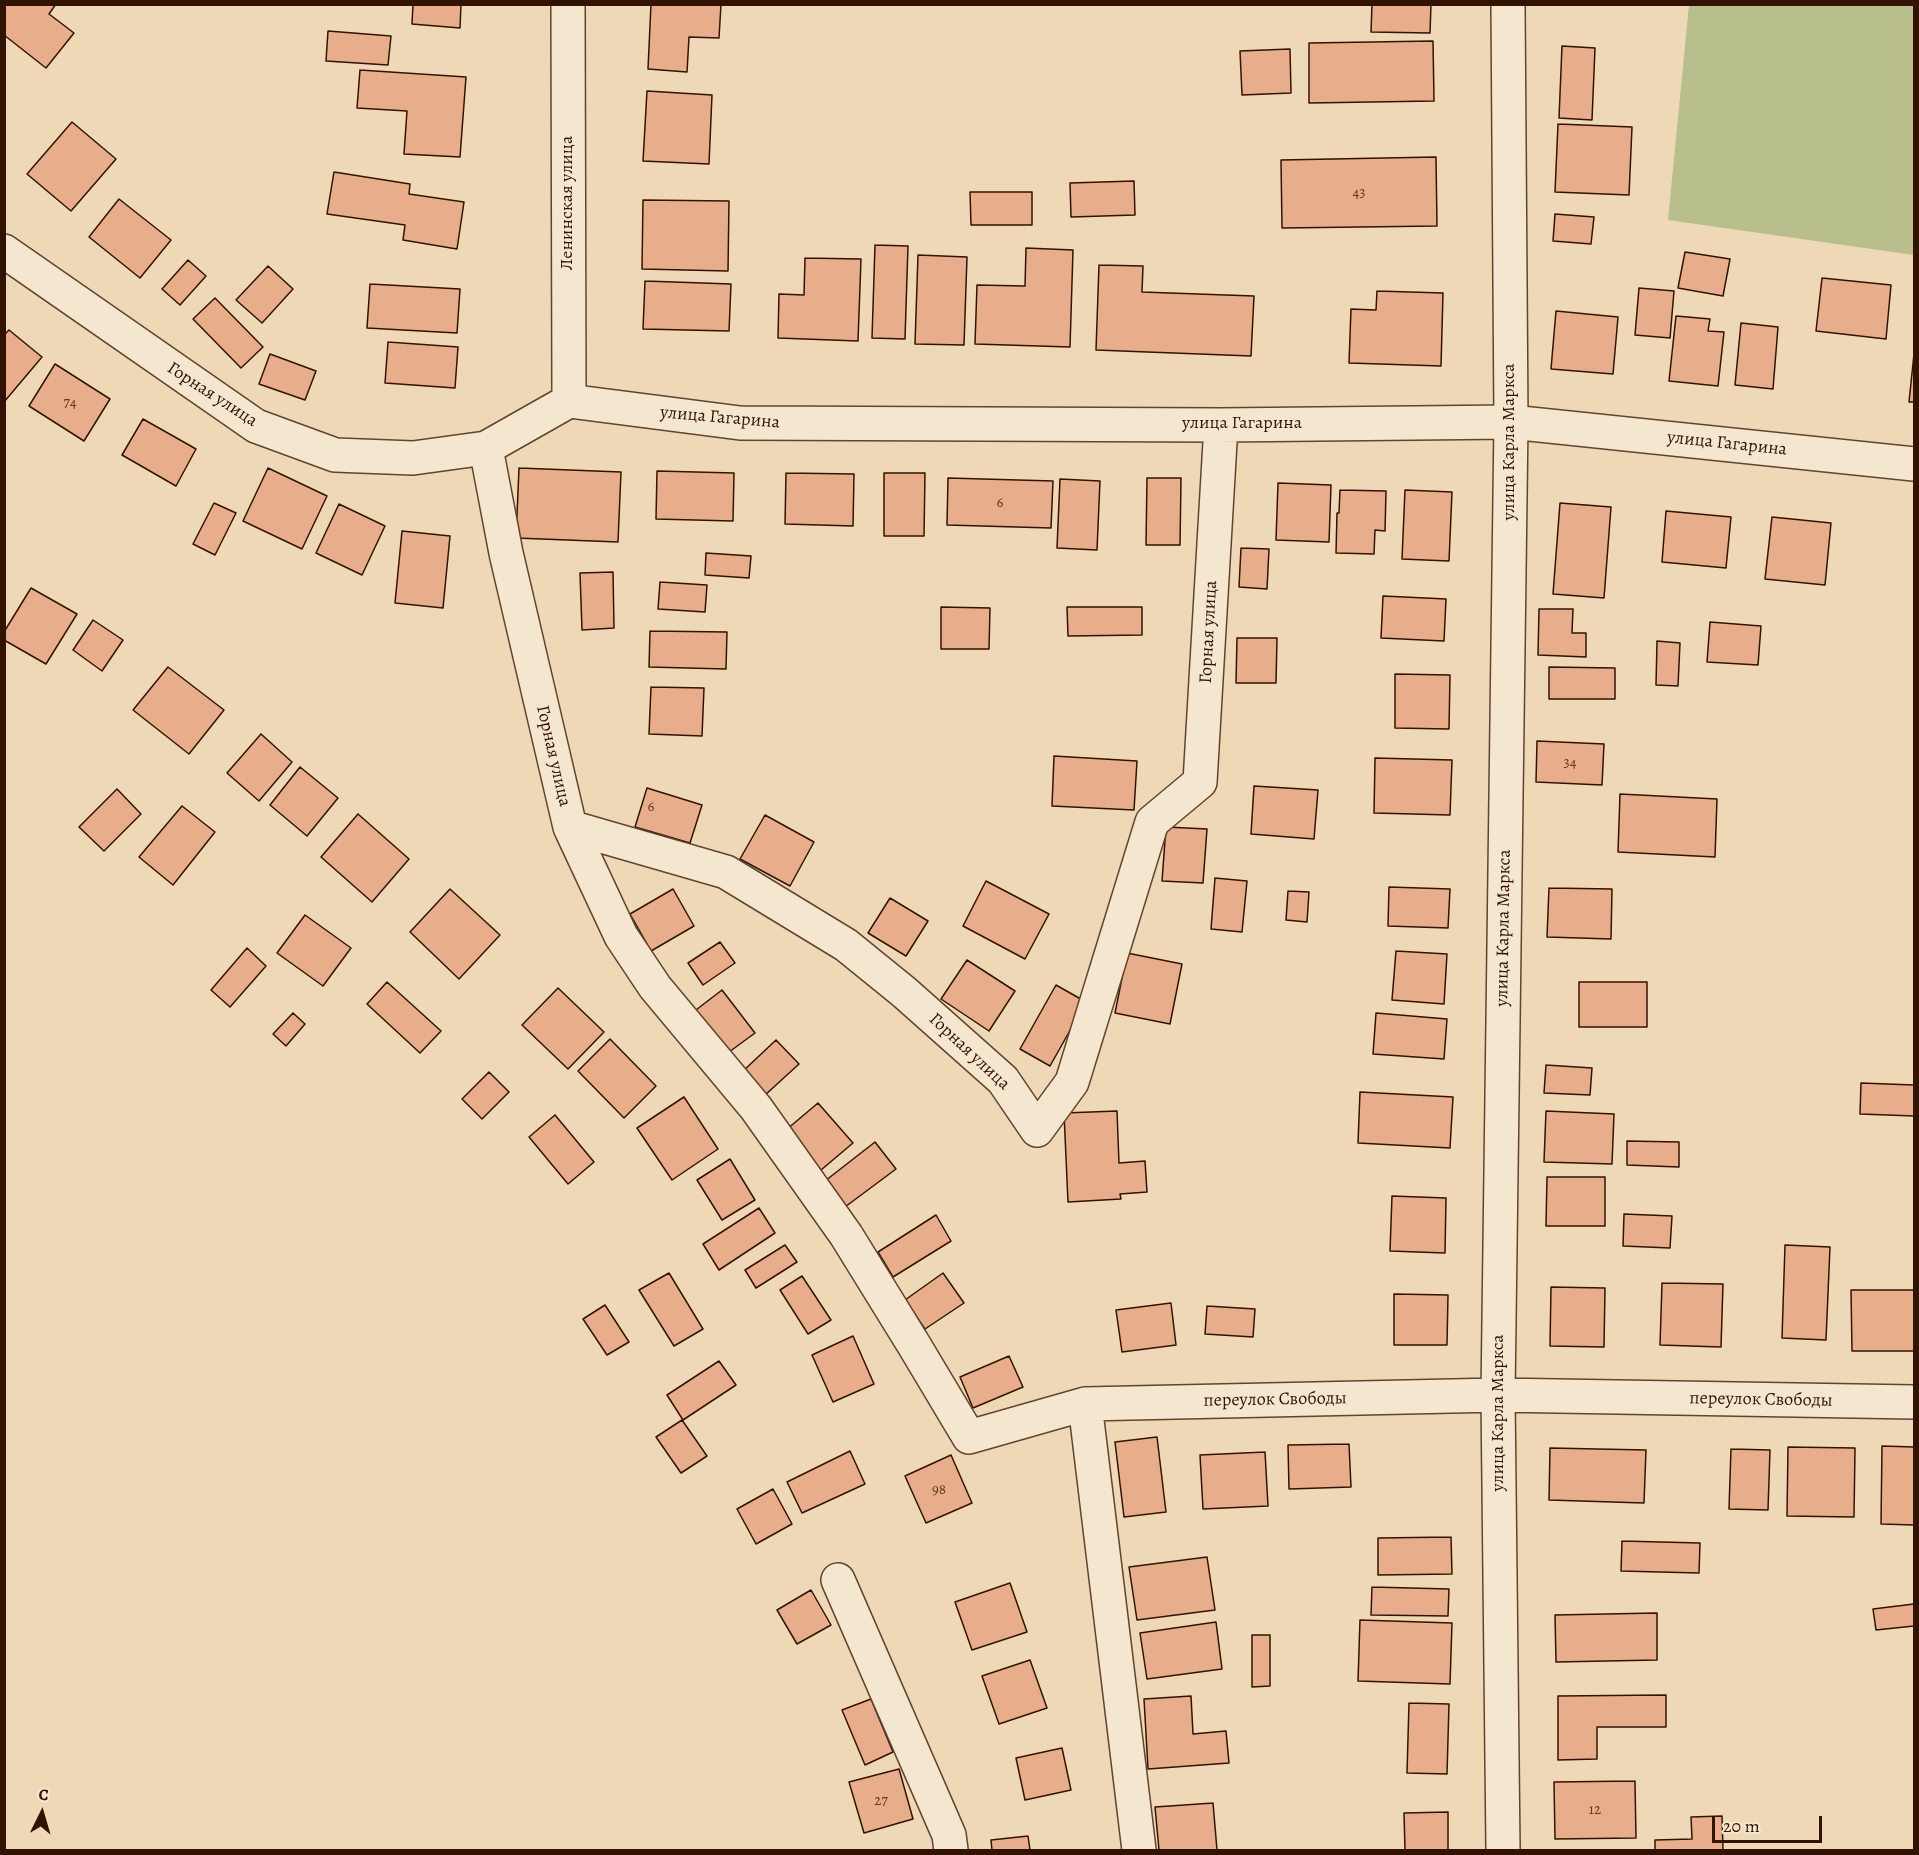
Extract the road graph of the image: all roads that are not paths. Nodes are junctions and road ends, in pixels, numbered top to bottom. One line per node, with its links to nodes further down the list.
1 (568, 4): 4 (street, Ленинская улица)
2 (1508, 4): 5 (street, улица Карла Маркса)
3 (4, 251): 7 (street, Горная улица)
4 (568, 401): 6 (street, улица Гагарина); 7 (street, Горная улица)
5 (1511, 422): 6 (street, улица Гагарина); 8 (street, улица Гагарина); 10 (street, улица Карла Маркса)
6 (1221, 424): 9 (street, Горная улица)
7 (486, 448): 9 (street, Горная улица)
8 (1914, 464)
9 (570, 827): 12 (street, переулок Свободы)
10 (1498, 1395): 11 (street, переулок Свободы); 12 (street, переулок Свободы); 16 (street, улица Карла Маркса)
11 (1914, 1402)
12 (1085, 1404): 15 (street)
13 (837, 1580): 14 (street)
14 (951, 1851)
15 (1139, 1851)
16 (1503, 1851)

